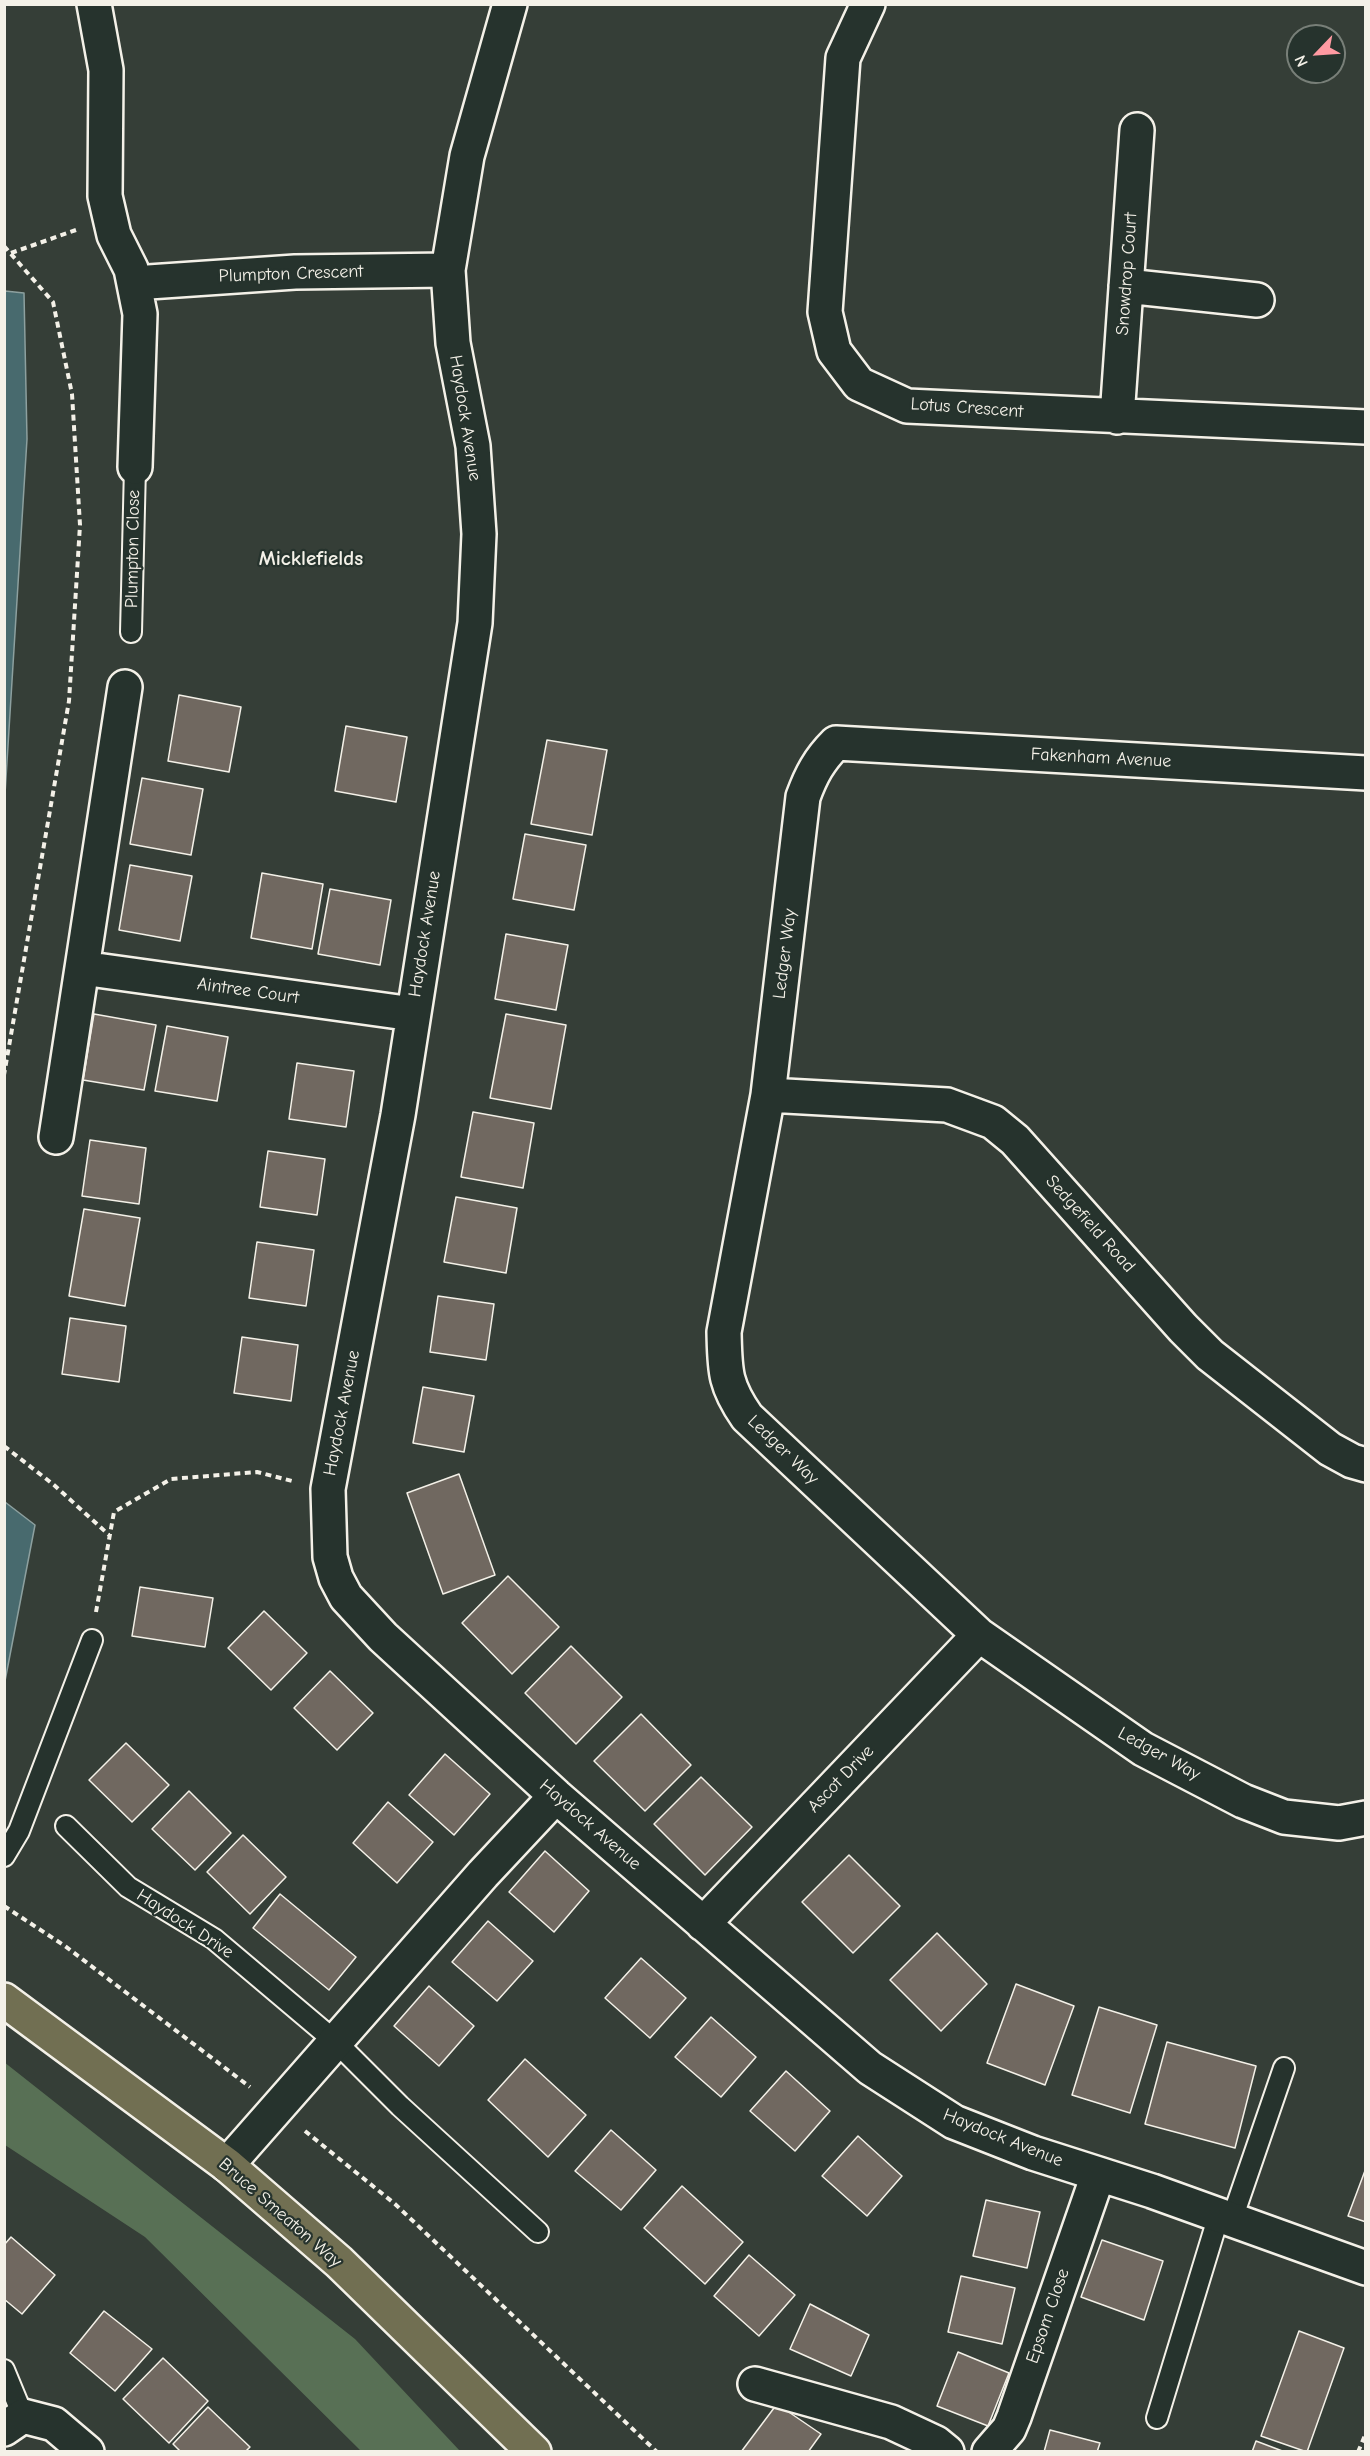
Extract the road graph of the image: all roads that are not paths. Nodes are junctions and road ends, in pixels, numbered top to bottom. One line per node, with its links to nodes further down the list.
1 (94, 4): 6 (street)
2 (510, 4): 5 (street, Haydock Avenue)
3 (868, 4): 9 (street, Lotus Crescent)
4 (1137, 130): 7 (street, Snowdrop Court)
5 (448, 270): 6 (street, Plumpton Crescent); 17 (street, Haydock Avenue)
6 (134, 283): 11 (street)
7 (1126, 286): 8 (street); 9 (street, Snowdrop Court)
8 (1257, 300)
9 (1117, 417): 10 (street, Lotus Crescent)
10 (1365, 427)
11 (135, 467): 12 (lane, Plumpton Close)
12 (131, 632)
13 (125, 687): 16 (street)
14 (836, 743): 15 (street, Fakenham Avenue); 18 (street, Ledger Way)
15 (1365, 773)
16 (82, 968): 17 (street, Aintree Court); 19 (street)
17 (413, 1014): 23 (street, Haydock Avenue)
18 (768, 1095): 20 (street, Sedgefield Road); 21 (street, Ledger Way)
19 (56, 1137)
20 (1365, 1465)
21 (979, 1635): 24 (street, Ledger Way); 27 (street, Ascot Drive)
22 (92, 1640): 26 (lane)
23 (556, 1796): 27 (street, Haydock Avenue); 29 (street)
24 (1365, 1818)
25 (66, 1826): 29 (lane, Haydock Drive)
26 (4, 1856)
27 (704, 1924): 32 (street, Haydock Avenue)
28 (4, 2000): 31 (main road, Bruce Smeaton Way)
29 (336, 2042): 31 (street); 34 (lane, Haydock Drive)
30 (1284, 2068): 33 (lane)
31 (227, 2165): 41 (main road, Bruce Smeaton Way)
32 (1098, 2175): 33 (street, Haydock Avenue); 43 (street, Epsom Close)
33 (1226, 2217): 35 (street, Haydock Avenue); 38 (lane)
34 (538, 2232)
35 (1365, 2268)
36 (4, 2370): 39 (lane)
37 (755, 2384): 42 (street)
38 (1157, 2418)
39 (14, 2423): 40 (street)
40 (87, 2451)
41 (534, 2451)
42 (947, 2451)
43 (989, 2451)

